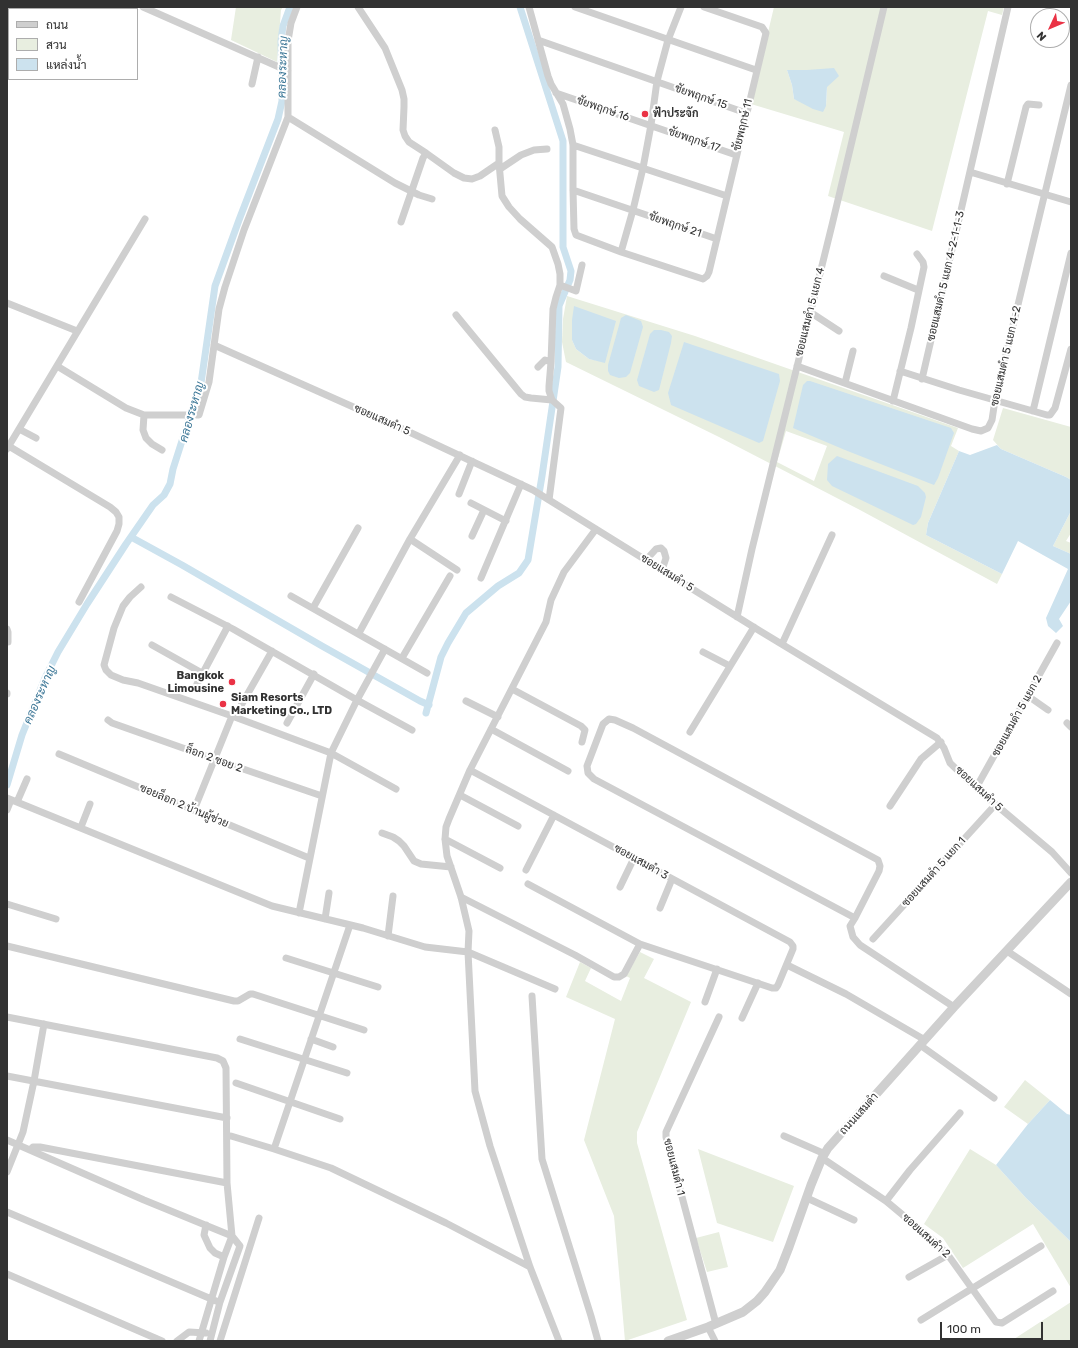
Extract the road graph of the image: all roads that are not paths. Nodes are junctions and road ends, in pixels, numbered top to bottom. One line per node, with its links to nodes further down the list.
1 (143, 7): 12 (street)
2 (297, 7): 13 (street)
3 (358, 7): 26 (street)
4 (529, 7): 10 (street)
5 (575, 7): 11 (street)
6 (681, 7): 11 (street)
7 (704, 7): 14 (street, ชัยพฤกษ์ 11)
8 (884, 7): 50 (street, ซอยแสมดำ 5 แยก 4)
9 (1008, 7): 30 (street, ซอยแสมดำ 5 แยก 4-2-1-1-3)
10 (538, 40): 15 (street, ชัยพฤกษ์ 15); 18 (street)
11 (668, 40): 14 (street); 15 (street)
12 (258, 58): 13 (street); 16 (street)
13 (284, 70): 21 (street)
14 (756, 70): 20 (street, ชัยพฤกษ์ 11)
15 (657, 81): 20 (street, ชัยพฤกษ์ 15); 22 (street)
16 (252, 84)
17 (1071, 85): 34 (street, ซอยแสมดำ 5 แยก 4-2)
18 (556, 93): 22 (street, ชัยพฤกษ์ 16); 24 (street)
19 (1039, 105): 31 (street)
20 (746, 113): 27 (street, ชัยพฤกษ์ 11)
21 (288, 116): 33 (street); 54 (street)
22 (651, 126): 27 (street, ชัยพฤกษ์ 17); 29 (street)
23 (495, 130): 28 (street)
24 (573, 145): 29 (street); 32 (street)
25 (547, 149): 28 (street)
26 (426, 153): 28 (street); 33 (street)
27 (736, 155): 35 (street, ชัยพฤกษ์ 11)
28 (499, 166): 47 (street)
29 (643, 168): 35 (street); 38 (street)
30 (970, 172): 31 (street); 62 (street, ซอยแสมดำ 5 แยก 4-2-1-1-3)
31 (1007, 184): 34 (street)
32 (573, 190): 38 (street, ชัยพฤกษ์ 21); 42 (street)
33 (411, 191): 36 (street); 40 (street)
34 (1044, 195): 37 (street); 65 (street, ซอยแสมดำ 5 แยก 4-2)
35 (727, 196): 41 (street, ชัยพฤกษ์ 11)
36 (432, 199)
37 (1071, 202)
38 (633, 210): 41 (street, ชัยพฤกษ์ 21); 42 (street)
39 (145, 219): 52 (street)
40 (401, 222)
41 (716, 239): 42 (street, ชัยพฤกษ์ 11)
42 (621, 252)
43 (1071, 253): 67 (street)
44 (916, 254): 48 (street)
45 (582, 265): 47 (street)
46 (884, 276): 48 (street)
47 (560, 285): 57 (street)
48 (918, 290): 61 (street)
49 (7, 303): 52 (street)
50 (810, 312): 53 (street); 59 (street, ซอยแสมดำ 5 แยก 4)
51 (456, 316): 64 (street)
52 (77, 331): 58 (street)
53 (838, 331)
54 (214, 345): 68 (street); 73 (street, ซอยแสมดำ 5)
55 (1071, 349): 67 (street)
56 (853, 351): 63 (street)
57 (552, 362): 60 (street); 64 (street)
58 (57, 366): 68 (street); 69 (street)
59 (797, 366): 63 (street, ซอยแสมดำ 5 แยก 4-2); 96 (street, ซอยแสมดำ 5 แยก 4)
60 (538, 367)
61 (900, 371): 62 (street); 66 (street)
62 (922, 379): 65 (street)
63 (845, 384): 66 (street, ซอยแสมดำ 5 แยก 4-2)
64 (552, 400): 77 (street)
65 (995, 400): 66 (street, ซอยแสมดำ 5 แยก 4-2); 67 (street)
66 (893, 401)
67 (1033, 411)
68 (144, 415): 72 (street)
69 (19, 429): 70 (street); 71 (street)
70 (36, 438)
71 (8, 447): 94 (street)
72 (162, 450)
73 (460, 456): 74 (street, ซอยแสมดำ 5); 85 (street)
74 (472, 461): 75 (street, ซอยแสมดำ 5); 76 (street)
75 (521, 484): 77 (street, ซอยแสมดำ 5); 80 (street)
76 (459, 494)
77 (549, 499): 82 (street, ซอยแสมดำ 5)
78 (471, 503): 79 (street)
79 (484, 510): 80 (street); 84 (street)
80 (506, 521): 90 (street)
81 (358, 528): 95 (street)
82 (596, 529): 86 (street, ซอยแสมดำ 5); 114 (street)
83 (832, 535): 103 (street)
84 (472, 536)
85 (410, 539): 87 (street); 100 (street)
86 (646, 560): 88 (street, ซอยแสมดำ 5); 88 (street)
87 (457, 570)
88 (662, 570): 96 (street, ซอยแสมดำ 5)
89 (450, 576): 108 (street)
90 (481, 578)
91 (142, 587): 120 (street)
92 (291, 596): 95 (street)
93 (171, 597): 97 (street)
94 (79, 602)
95 (313, 608): 100 (street)
96 (737, 617): 98 (street, ซอยแสมดำ 5)
97 (228, 626): 106 (street); 110 (street)
98 (754, 627): 103 (street, ซอยแสมดำ 5); 109 (street)
99 (7, 629): 101 (street)
100 (359, 633): 105 (street)
101 (8, 642)
102 (1057, 643): 115 (street, ซอยแสมดำ 5 แยก 2)
103 (782, 644): 128 (street, ซอยแสมดำ 5)
104 (152, 645): 110 (street)
105 (385, 649): 108 (street); 116 (street)
106 (272, 651): 112 (street); 118 (street)
107 (703, 652): 109 (street)
108 (402, 658): 111 (street)
109 (730, 666): 126 (street)
110 (202, 673): 113 (street)
111 (427, 673)
112 (314, 674): 116 (street); 123 (street)
113 (197, 684)
114 (512, 689): 121 (street); 127 (street)
115 (1028, 696): 119 (street); 135 (street, ซอยแสมดำ 5 แยก 2)
116 (357, 700): 125 (street); 129 (street)
117 (466, 701): 121 (street)
118 (239, 709)
119 (1048, 710)
120 (232, 716): 129 (street); 131 (street)
121 (498, 717): 124 (street)
122 (108, 720): 131 (street, ล็อก 2 ซอย 2)
123 (287, 723)
124 (492, 729): 132 (street); 133 (street)
125 (412, 730)
126 (690, 732)
127 (582, 742)
128 (941, 742): 135 (street, ซอยแสมดำ 5); 142 (street)
129 (331, 753): 136 (street); 138 (street)
130 (59, 754): 144 (street, ซอยล็อก 2 บ้านผู้ช่วย)
131 (214, 759): 138 (street, ล็อก 2 ซอย 2); 144 (street)
132 (470, 770): 137 (street); 145 (street, ซอยแสมดำ 3)
133 (568, 771)
134 (27, 778): 139 (street)
135 (976, 788): 141 (street, ซอยแสมดำ 5)
136 (396, 789)
137 (460, 795): 146 (street); 149 (street)
138 (322, 796): 150 (street)
139 (12, 800): 143 (street); 147 (street)
140 (90, 804): 147 (street)
141 (995, 805): 155 (street, ซอยแสมดำ 5); 171 (street, ซอยแสมดำ 5 แยก 1)
142 (890, 806)
143 (7, 810)
144 (194, 810): 150 (street, ซอยล็อก 2 บ้านผู้ช่วย)
145 (554, 815): 151 (street, ซอยแสมดำ 3); 154 (street)
146 (518, 826)
147 (81, 827): 165 (street)
148 (382, 833): 152 (street)
149 (445, 839): 152 (street); 153 (street)
150 (309, 858): 165 (street)
151 (634, 858): 156 (street, ซอยแสมดำ 3); 159 (street)
152 (451, 868): 162 (street)
153 (500, 868)
154 (526, 870)
155 (1071, 873)
156 (672, 879): 164 (street); 177 (street, ซอยแสมดำ 3)
157 (1071, 882): 174 (street, ถนนแสมดำ)
158 (528, 884): 172 (street, ซอยแสมดำ 3)
159 (620, 887)
160 (329, 893): 168 (street)
161 (393, 896): 170 (street)
162 (461, 897): 172 (street); 175 (street)
163 (7, 904): 167 (street)
164 (660, 908)
165 (299, 913): 168 (street)
166 (855, 918): 166 (street); 186 (street)
167 (56, 919)
168 (325, 919): 169 (street)
169 (350, 925): 170 (street); 179 (street)
170 (388, 936): 175 (street)
171 (873, 939)
172 (640, 944): 178 (street, ซอยแสมดำ 3)
173 (7, 946): 187 (street)
174 (1007, 951): 183 (street); 186 (street, ถนนแสมดำ)
175 (468, 952): 182 (street); 226 (street)
176 (286, 958): 179 (street)
177 (787, 965): 180 (street, ซอยแสมดำ 3); 195 (street)
178 (717, 969): 180 (street, ซอยแสมดำ 3); 185 (street)
179 (333, 973): 181 (street); 187 (street)
180 (758, 983): 190 (street)
181 (378, 987)
182 (555, 989)
183 (1071, 994)
184 (532, 996): 242 (street)
185 (705, 1002)
186 (954, 1007): 195 (street, ถนนแสมดำ)
187 (319, 1016): 192 (street); 194 (street)
188 (7, 1017): 191 (street)
189 (719, 1017): 234 (street, ซอยแสมดำ 1)
190 (742, 1018)
191 (44, 1024): 200 (street); 205 (street)
192 (364, 1030)
193 (240, 1039): 197 (street)
194 (311, 1039): 196 (street); 197 (street)
195 (923, 1043): 202 (street); 213 (street, ถนนแสมดำ)
196 (333, 1047)
197 (304, 1058): 198 (street); 203 (street)
198 (347, 1073)
199 (7, 1076): 200 (street)
200 (34, 1081): 205 (street); 210 (street)
201 (236, 1083): 203 (street)
202 (994, 1098)
203 (289, 1101): 206 (street); 211 (street)
204 (960, 1112): 217 (street)
205 (227, 1118): 215 (street)
206 (340, 1119)
207 (231, 1136): 211 (street)
208 (784, 1136): 213 (street, ซอยแสมดำ 2)
209 (7, 1140): 210 (street)
210 (19, 1145): 212 (street); 214 (street)
211 (274, 1148): 226 (street)
212 (30, 1150): 215 (street); 221 (street)
213 (823, 1156): 216 (street, ถนนแสมดำ); 217 (street, ซอยแสมดำ 2)
214 (7, 1172)
215 (227, 1183): 222 (street)
216 (806, 1198): 220 (street); 234 (street, ถนนแสมดำ)
217 (886, 1201): 224 (street, ซอยแสมดำ 2)
218 (7, 1212): 231 (street)
219 (259, 1218): 240 (street)
220 (854, 1220)
221 (206, 1225): 222 (street); 225 (street)
222 (232, 1236): 225 (street); 232 (street)
223 (1041, 1246): 229 (street)
224 (948, 1255): 228 (street); 229 (street, ซอยแสมดำ 2)
225 (224, 1257): 231 (street)
226 (530, 1267): 241 (street)
227 (7, 1274): 237 (street)
228 (909, 1278)
229 (972, 1288): 230 (street, ซอยแสมดำ 2); 233 (street)
230 (1053, 1291)
231 (212, 1300): 232 (street); 235 (street)
232 (220, 1302): 236 (street)
233 (921, 1320)
234 (712, 1326): 243 (street, ถนนแสมดำ); 244 (street, ซอยแสมดำ 1)
235 (202, 1332): 236 (street); 238 (street); 239 (street)
236 (211, 1338)
237 (162, 1341)
238 (177, 1341)
239 (199, 1341)
240 (220, 1341)
241 (559, 1341)
242 (598, 1341)
243 (668, 1341)
244 (715, 1341)

